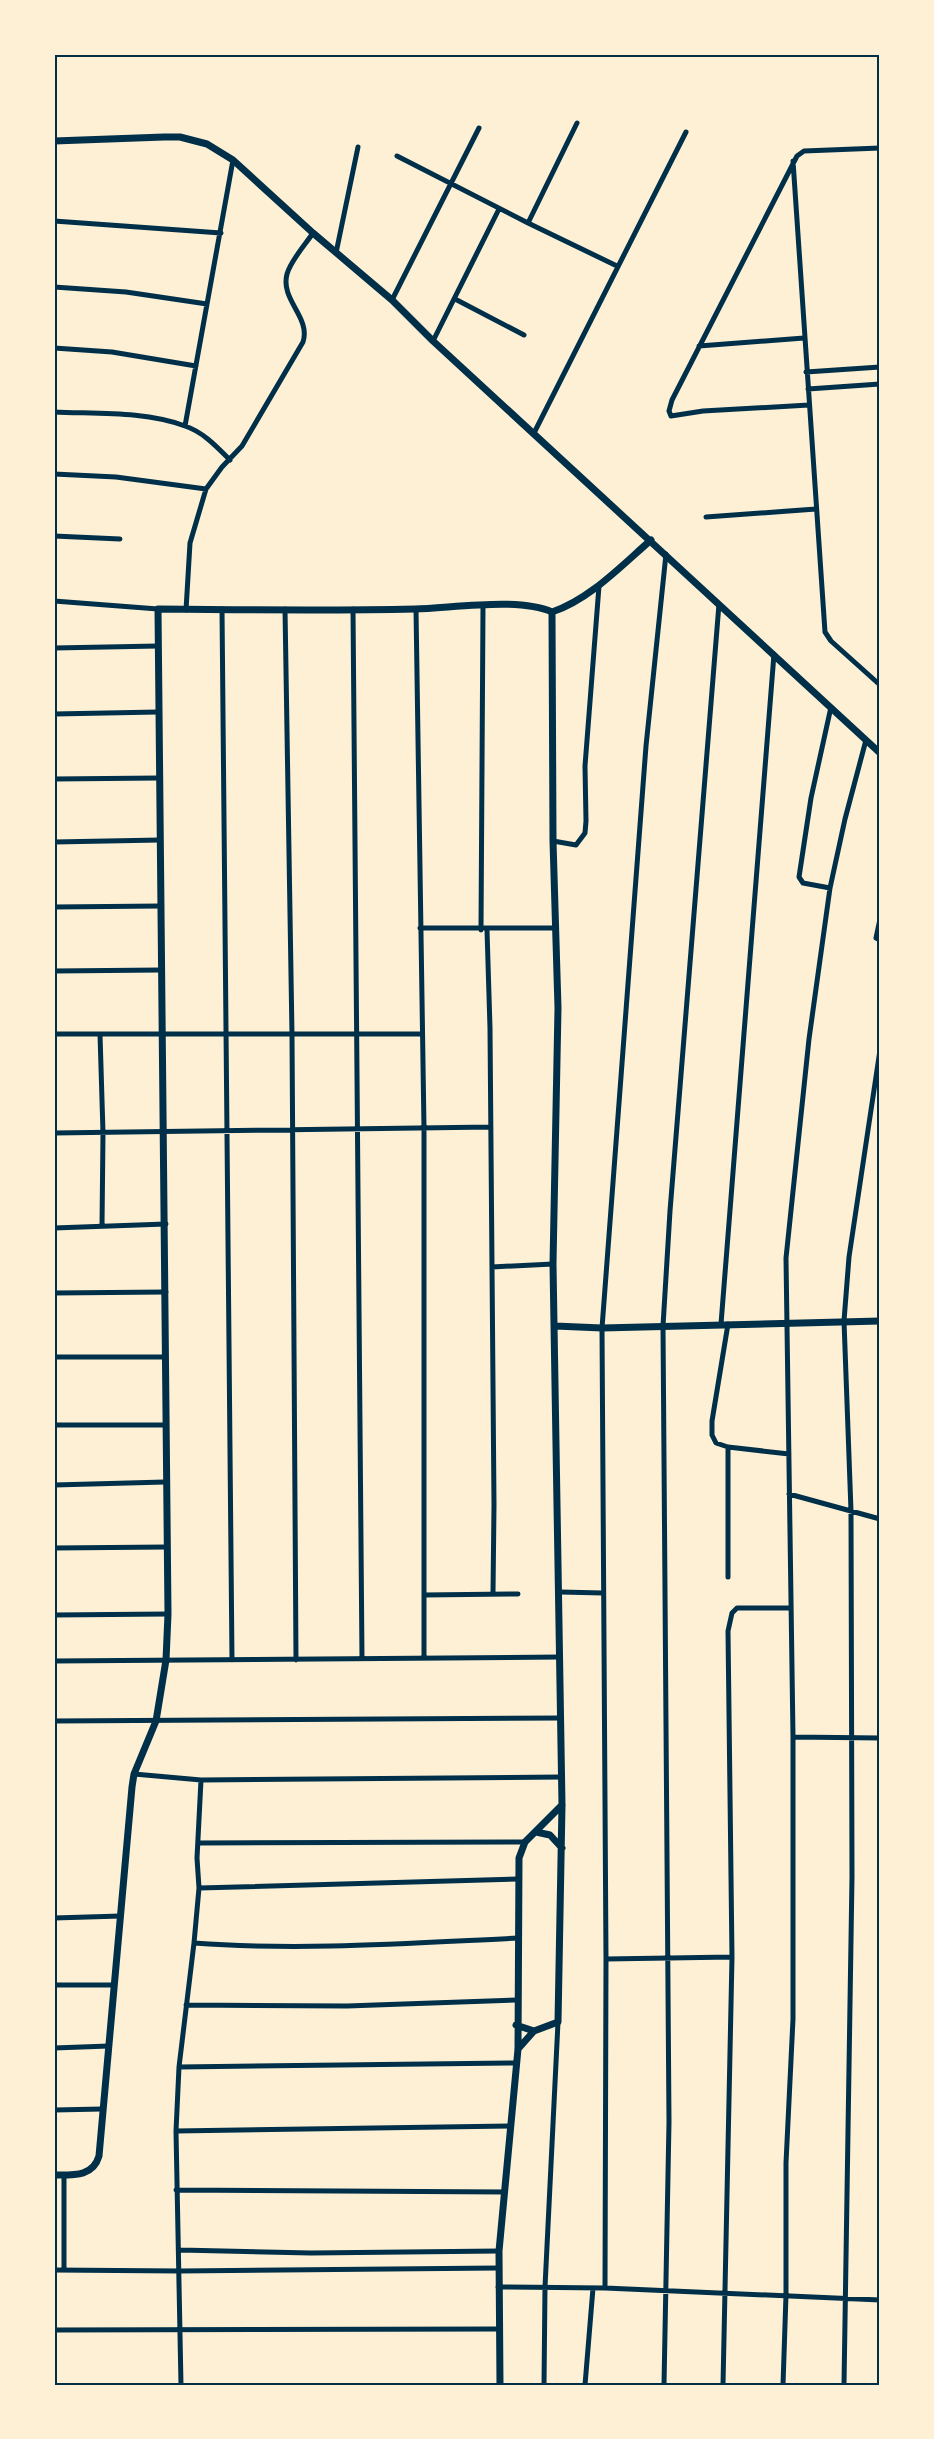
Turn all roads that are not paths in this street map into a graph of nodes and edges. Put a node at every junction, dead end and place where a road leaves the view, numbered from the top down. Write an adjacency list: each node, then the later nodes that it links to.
1 (577, 123): 13 (street)
2 (479, 128): 10 (street)
3 (686, 132): 17 (street)
4 (54, 141): 8 (street)
5 (358, 147): 16 (street)
6 (880, 148): 9 (street)
7 (397, 156): 10 (street)
8 (233, 160): 14 (street); 15 (street)
9 (793, 161): 23 (street); 25 (street)
10 (452, 185): 11 (street); 20 (street)
11 (499, 208): 13 (street); 19 (street)
12 (54, 221): 14 (street)
13 (528, 224): 17 (street)
14 (221, 233): 21 (street)
15 (313, 233): 16 (street); 36 (street)
16 (336, 253): 20 (street)
17 (617, 266): 35 (street)
18 (54, 287): 21 (street)
19 (455, 299): 22 (street); 24 (street)
20 (392, 300): 24 (street)
21 (207, 303): 27 (street)
22 (524, 335)
23 (804, 338): 25 (street); 29 (street)
24 (433, 340): 35 (street)
25 (699, 346): 32 (street)
26 (54, 348): 27 (street)
27 (196, 366): 34 (street)
28 (880, 367): 29 (street)
29 (806, 372): 31 (street)
30 (880, 384): 31 (street)
31 (808, 389): 32 (street)
32 (809, 405): 39 (street)
33 (54, 412): 34 (street)
34 (185, 426): 36 (street)
35 (534, 433): 43 (street)
36 (230, 460): 38 (street)
37 (54, 474): 38 (street)
38 (206, 489): 54 (street)
39 (816, 509): 40 (street); 59 (street)
40 (706, 517)
41 (54, 536): 42 (street)
42 (120, 539)
43 (651, 540): 44 (street); 45 (street)
44 (666, 554): 47 (street); 109 (street)
45 (599, 586): 55 (street); 68 (street)
46 (54, 601): 49 (street)
47 (719, 603): 58 (street); 108 (street)
48 (483, 606): 53 (street); 55 (street); 76 (street)
49 (158, 609): 54 (street); 56 (street)
50 (222, 609): 51 (street); 54 (street); 83 (street)
51 (285, 609): 52 (street); 86 (street)
52 (353, 609): 53 (street); 84 (street)
53 (416, 609): 74 (street)
54 (186, 610)
55 (552, 612): 68 (street)
56 (158, 646): 57 (street); 61 (street)
57 (54, 648)
58 (774, 654): 60 (street); 106 (street)
59 (880, 685)
60 (831, 707): 63 (street); 70 (street)
61 (158, 712): 62 (street); 65 (street)
62 (54, 714)
63 (866, 740): 64 (street); 70 (street)
64 (880, 753)
65 (159, 777): 66 (street); 67 (street)
66 (54, 779)
67 (160, 840): 69 (street); 71 (street)
68 (552, 841): 75 (street)
69 (54, 842)
70 (830, 888): 105 (street)
71 (160, 906): 72 (street); 78 (street)
72 (54, 907)
73 (880, 919): 77 (street)
74 (420, 928): 76 (street); 85 (street)
75 (556, 928): 76 (street); 99 (street)
76 (484, 930): 88 (street)
77 (880, 940)
78 (161, 970): 79 (street); 82 (street)
79 (54, 971)
80 (54, 1034): 81 (street)
81 (100, 1034): 82 (street); 95 (street)
82 (162, 1034): 83 (street); 91 (street)
83 (227, 1034): 86 (street); 93 (street)
84 (358, 1034): 85 (street); 86 (street); 90 (street)
85 (422, 1034): 89 (street)
86 (292, 1035): 92 (street)
87 (880, 1050): 103 (street)
88 (491, 1127): 89 (street); 100 (street)
89 (424, 1128): 90 (street); 128 (street)
90 (359, 1129): 92 (street); 134 (street)
91 (163, 1131): 93 (street); 95 (street); 96 (street)
92 (292, 1131): 93 (street); 137 (street)
93 (226, 1132): 136 (street)
94 (54, 1133): 95 (street)
95 (103, 1133): 97 (street)
96 (166, 1224): 97 (street); 101 (street)
97 (102, 1226): 98 (street)
98 (54, 1228)
99 (553, 1264): 100 (street); 107 (street)
100 (492, 1267): 126 (street)
101 (166, 1292): 102 (street); 110 (street)
102 (54, 1293)
103 (844, 1321): 104 (street); 105 (street); 119 (street)
104 (880, 1321)
105 (786, 1323): 106 (street); 115 (street)
106 (725, 1324): 108 (street); 114 (street)
107 (555, 1326): 109 (street); 124 (street)
108 (663, 1326): 109 (street); 160 (street)
109 (602, 1328): 125 (street)
110 (165, 1357): 111 (street); 113 (street)
111 (54, 1358)
112 (54, 1425): 113 (street)
113 (166, 1425): 116 (street)
114 (728, 1447): 115 (street); 123 (street)
115 (789, 1454): 118 (street)
116 (165, 1482): 117 (street); 121 (street)
117 (54, 1485)
118 (789, 1494): 119 (street); 129 (street)
119 (851, 1511): 120 (street); 143 (street)
120 (880, 1519)
121 (167, 1547): 122 (street); 130 (street)
122 (54, 1548)
123 (728, 1577)
124 (560, 1592): 125 (street); 132 (street)
125 (603, 1593): 161 (street)
126 (493, 1594): 127 (street); 128 (street)
127 (518, 1594)
128 (424, 1595): 133 (street)
129 (791, 1608): 142 (street); 159 (street)
130 (168, 1614): 131 (street); 135 (street)
131 (54, 1615)
132 (560, 1657): 133 (street); 139 (street)
133 (424, 1658): 134 (street)
134 (362, 1659): 137 (street)
135 (166, 1660): 136 (street); 138 (street); 141 (street)
136 (232, 1660): 137 (street)
137 (296, 1660)
138 (54, 1661)
139 (561, 1718): 141 (street); 146 (street)
140 (54, 1721): 141 (street)
141 (156, 1721): 145 (street)
142 (793, 1737): 143 (street); 194 (street)
143 (852, 1738): 144 (street); 195 (street)
144 (880, 1738)
145 (134, 1774): 147 (street); 155 (street)
146 (562, 1778): 147 (street); 148 (street)
147 (201, 1780): 151 (street)
148 (562, 1805): 149 (street); 152 (street)
149 (536, 1832): 150 (street); 152 (street)
150 (525, 1842): 151 (street); 153 (street)
151 (198, 1843): 154 (street)
152 (562, 1848): 166 (street)
153 (518, 1879): 154 (street); 157 (street)
154 (199, 1888): 158 (street)
155 (121, 1916): 156 (street); 162 (street)
156 (54, 1918)
157 (518, 1938): 158 (street); 164 (street)
158 (194, 1943): 165 (street)
159 (732, 1957): 160 (street); 193 (street)
160 (668, 1958): 161 (street); 192 (street)
161 (606, 1959): 191 (street)
162 (114, 1984): 163 (street); 169 (street)
163 (54, 1985)
164 (517, 2000): 165 (street); 167 (street)
165 (186, 2006): 173 (street)
166 (558, 2022): 168 (street); 189 (street)
167 (516, 2025): 168 (street); 171 (street)
168 (534, 2031): 171 (street)
169 (109, 2046): 170 (street); 174 (street)
170 (54, 2048)
171 (518, 2049): 172 (street)
172 (515, 2063): 173 (street); 176 (street)
173 (179, 2067): 177 (street)
174 (102, 2109): 175 (street); 179 (street)
175 (54, 2110)
176 (511, 2126): 177 (street); 181 (street)
177 (176, 2131): 180 (street)
178 (54, 2175): 179 (street)
179 (64, 2175): 186 (street)
180 (176, 2190): 181 (street); 182 (street)
181 (505, 2192): 183 (street)
182 (180, 2250): 183 (street); 187 (street)
183 (499, 2250): 184 (street)
184 (498, 2268): 187 (street); 188 (street)
185 (54, 2270): 186 (street)
186 (64, 2270): 187 (street)
187 (180, 2271): 199 (street)
188 (498, 2287): 189 (street); 197 (street)
189 (545, 2287): 190 (street); 202 (street)
190 (593, 2288): 191 (street); 203 (street)
191 (605, 2288): 192 (street)
192 (668, 2292): 193 (street); 204 (street)
193 (724, 2294): 194 (street); 205 (street)
194 (786, 2295): 195 (street); 206 (street)
195 (844, 2300): 196 (street); 207 (street)
196 (880, 2300)
197 (498, 2329): 199 (street); 201 (street)
198 (54, 2330): 199 (street)
199 (181, 2331): 200 (street)
200 (181, 2385)
201 (500, 2385)
202 (544, 2385)
203 (585, 2385)
204 (664, 2385)
205 (723, 2385)
206 (783, 2385)
207 (844, 2385)

